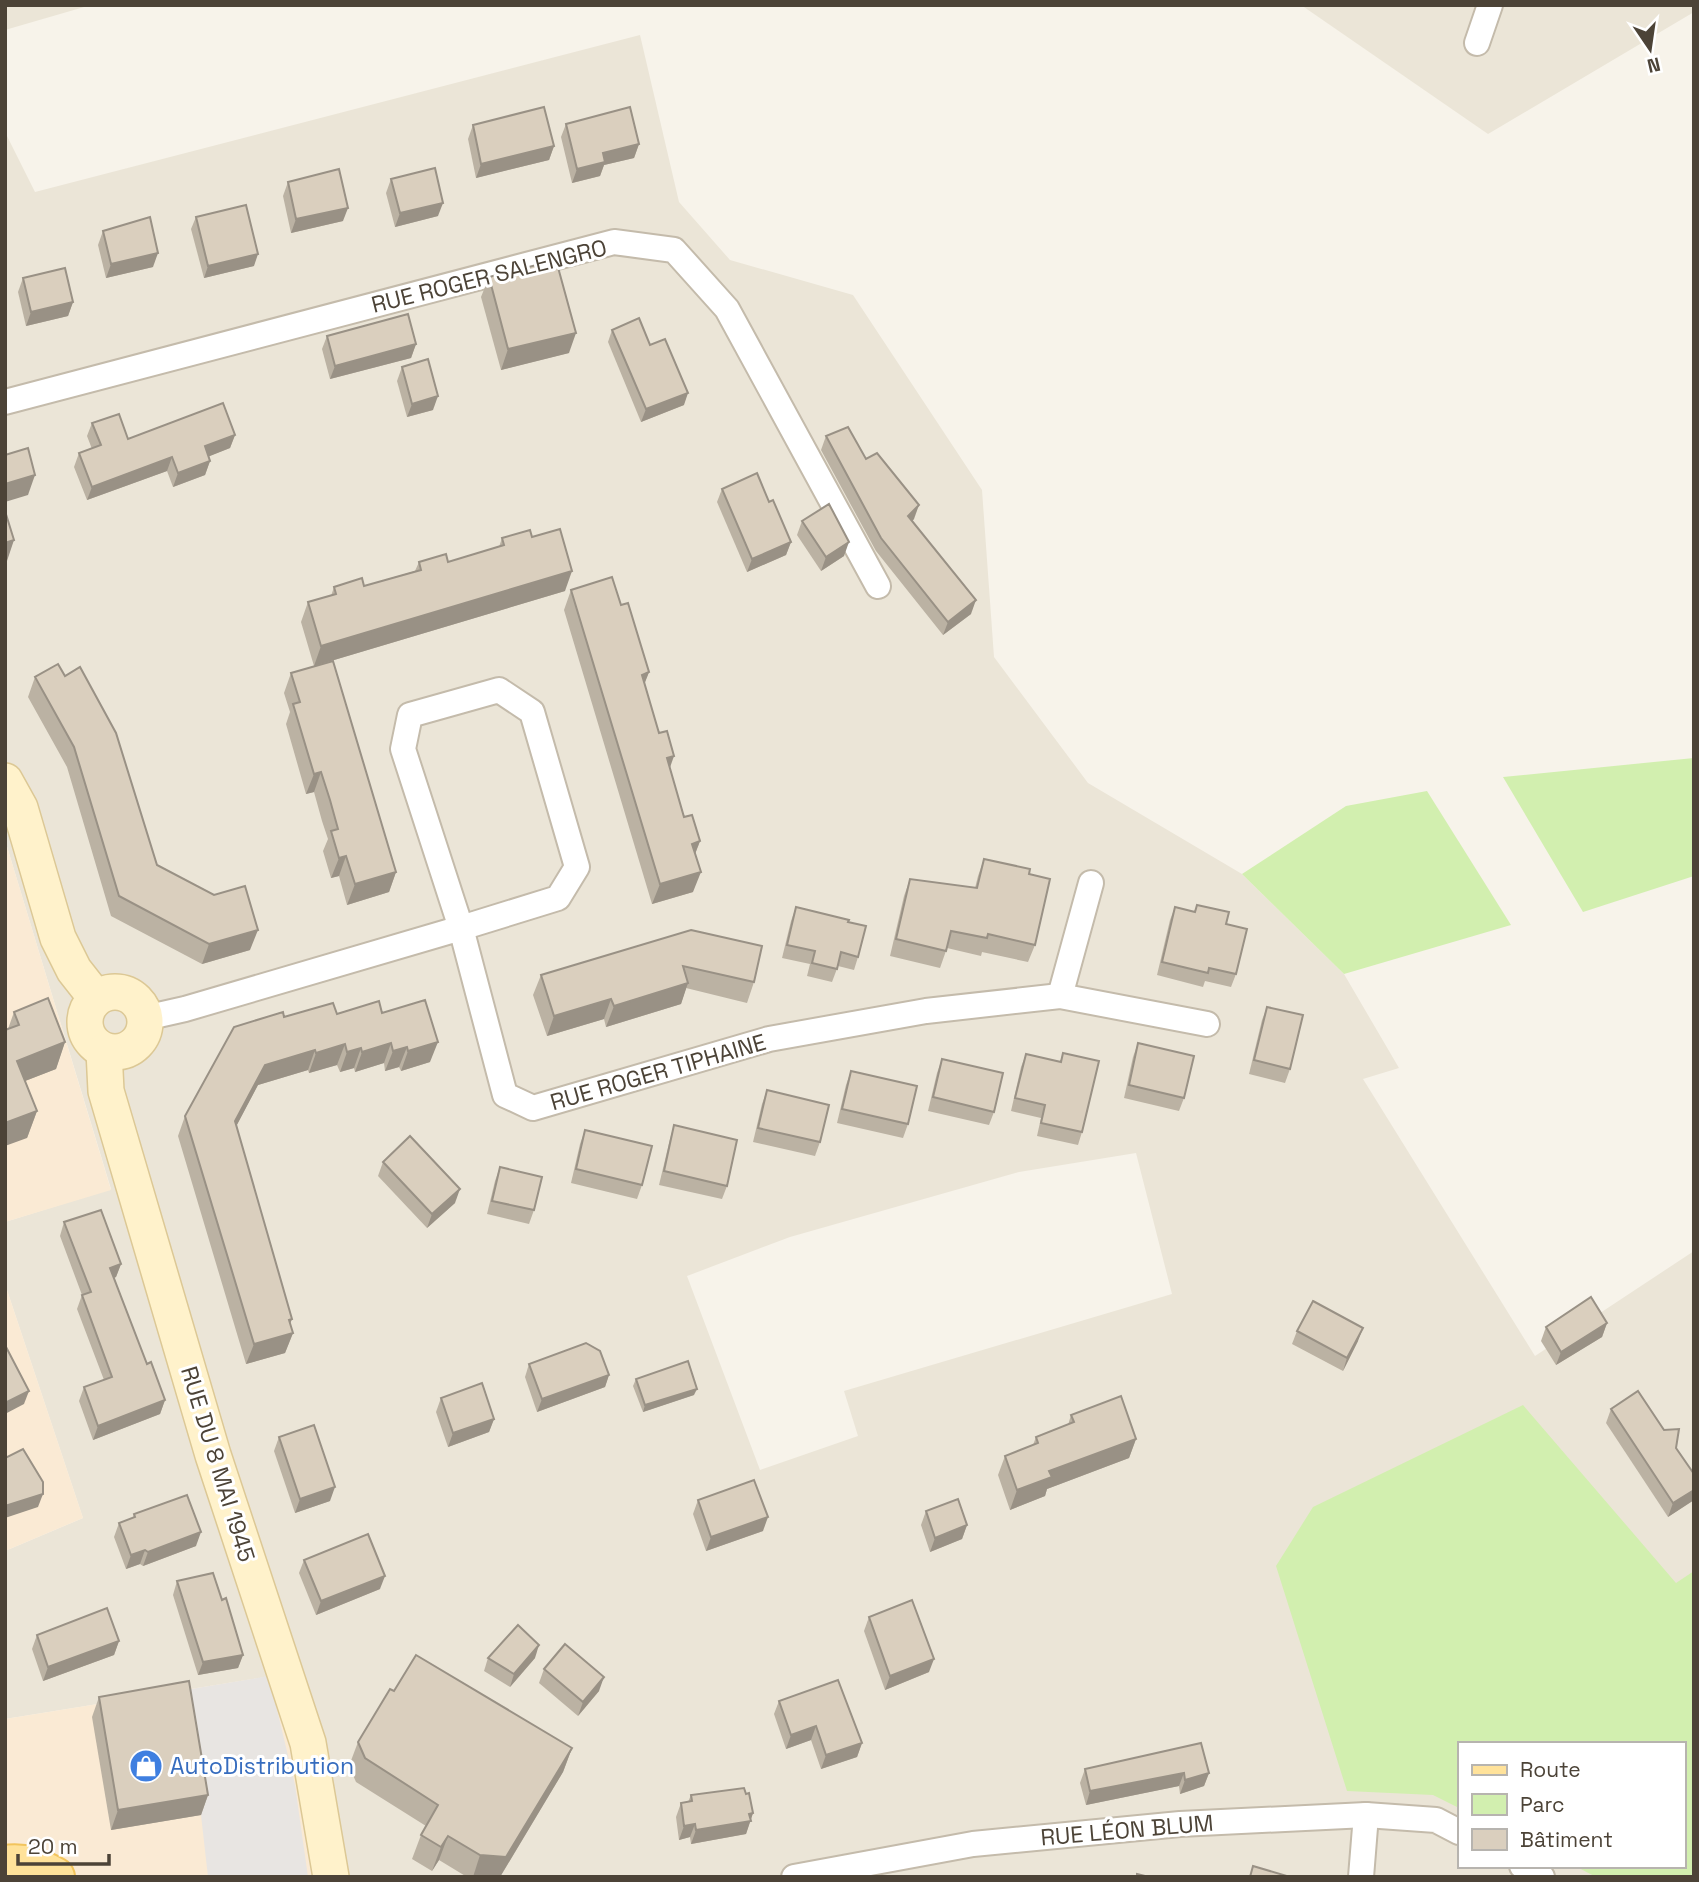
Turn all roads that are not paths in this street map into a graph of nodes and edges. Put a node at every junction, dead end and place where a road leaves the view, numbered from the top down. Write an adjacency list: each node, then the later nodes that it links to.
1 (1490, 5): 2 (street)
2 (1477, 43)
3 (5, 402): 4 (street, RUE ROGER SALENGRO)
4 (878, 586)
5 (5, 781): 9 (street)
6 (1091, 883): 8 (street)
7 (461, 928): 7 (street, RUE ROGER TIPHAINE); 8 (street, RUE ROGER TIPHAINE); 10 (street)
8 (1060, 996): 11 (street, RUE ROGER TIPHAINE)
9 (96, 998): 10 (street); 12 (street)
10 (145, 1017): 12 (street)
11 (1207, 1024)
12 (104, 1051): 18 (street, RUE DU 8 MAI 1945)
13 (1366, 1815): 14 (street, RUE LÉON BLUM); 19 (street, RUE LÉON BLUM); 20 (street)
14 (1458, 1831)
15 (9, 1861): 17 (main road)
16 (1526, 1868): 21 (street)
17 (55, 1877)
18 (331, 1877)
19 (794, 1877)
20 (1361, 1877)
21 (1542, 1877)

